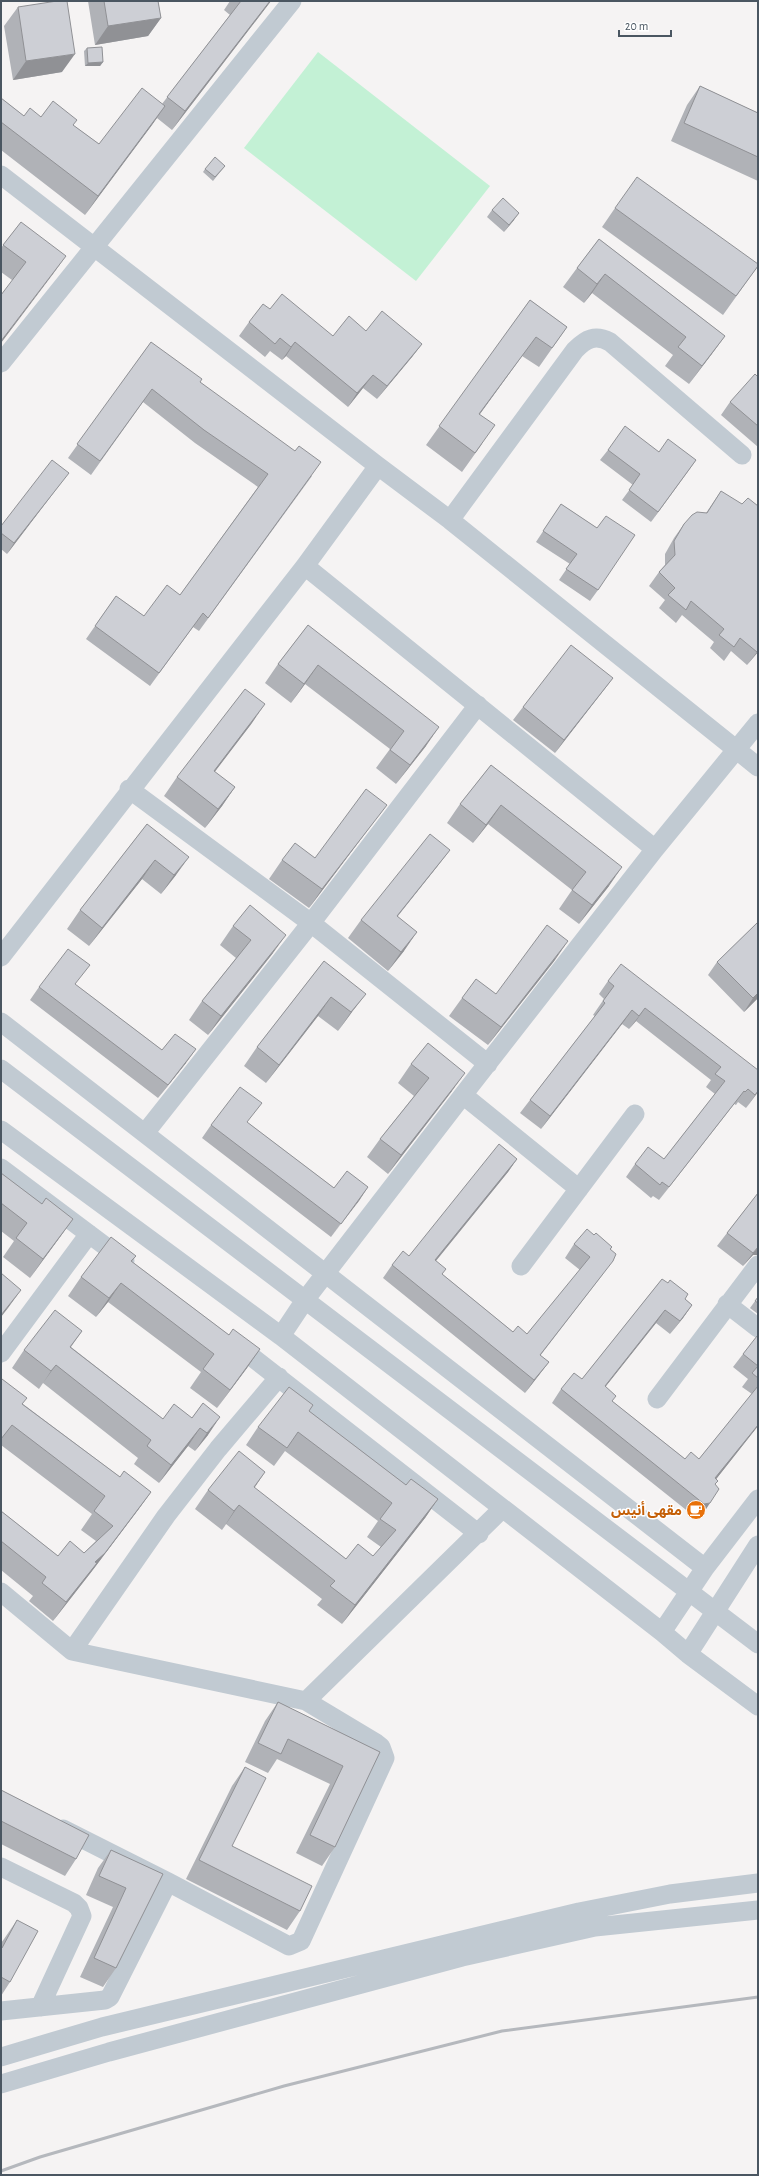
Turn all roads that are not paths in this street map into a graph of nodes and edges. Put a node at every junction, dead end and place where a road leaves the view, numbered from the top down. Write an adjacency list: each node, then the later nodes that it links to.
1 (292, 1): 3 (street)
2 (1, 175): 3 (street)
3 (94, 248): 4 (street); 6 (street)
4 (1, 363)
5 (742, 455): 7 (street)
6 (378, 466): 7 (street); 8 (street)
7 (450, 520): 11 (street)
8 (305, 566): 9 (street); 13 (street)
9 (478, 705): 14 (street); 15 (street)
10 (758, 723): 11 (street)
11 (736, 750): 12 (street); 14 (street)
12 (758, 767)
13 (130, 789): 15 (street); 16 (street)
14 (655, 849): 18 (street)
15 (311, 924): 18 (street); 23 (street)
16 (1, 957)
17 (1, 1022): 23 (street)
18 (488, 1064): 20 (street)
19 (1, 1069): 31 (street)
20 (463, 1094): 25 (street); 30 (street)
21 (635, 1114): 25 (street)
22 (1, 1130): 35 (street)
23 (145, 1132): 30 (street)
24 (1, 1168): 26 (street)
25 (579, 1189): 28 (street)
26 (89, 1234): 29 (street); 36 (street)
27 (758, 1265): 32 (street)
28 (521, 1266)
29 (140, 1272)
30 (326, 1274): 31 (street); 43 (street)
31 (305, 1300): 35 (street); 44 (street)
32 (727, 1304): 33 (street); 38 (street)
33 (758, 1328)
34 (222, 1334): 37 (street)
35 (281, 1336): 40 (street)
36 (1, 1353)
37 (279, 1377): 41 (street); 49 (street)
38 (657, 1399)
39 (758, 1499): 43 (street)
40 (502, 1509): 41 (street); 47 (street)
41 (479, 1534): 51 (street)
42 (758, 1545): 46 (street)
43 (705, 1568): 44 (street)
44 (688, 1591): 46 (street); 47 (street)
45 (1, 1592): 49 (street)
46 (714, 1611): 48 (street); 50 (street)
47 (662, 1632): 50 (street)
48 (758, 1644)
49 (72, 1651): 51 (street)
50 (688, 1654): 52 (street)
51 (306, 1701): 55 (street)
52 (758, 1706)
53 (50, 1822): 55 (street)
54 (1, 1866): 58 (street)
55 (168, 1882): 58 (street)
56 (758, 1883): 60 (street)
57 (758, 1910): 61 (street)
58 (40, 2007): 59 (street)
59 (1, 2011)
60 (1, 2057)
61 (1, 2084)

